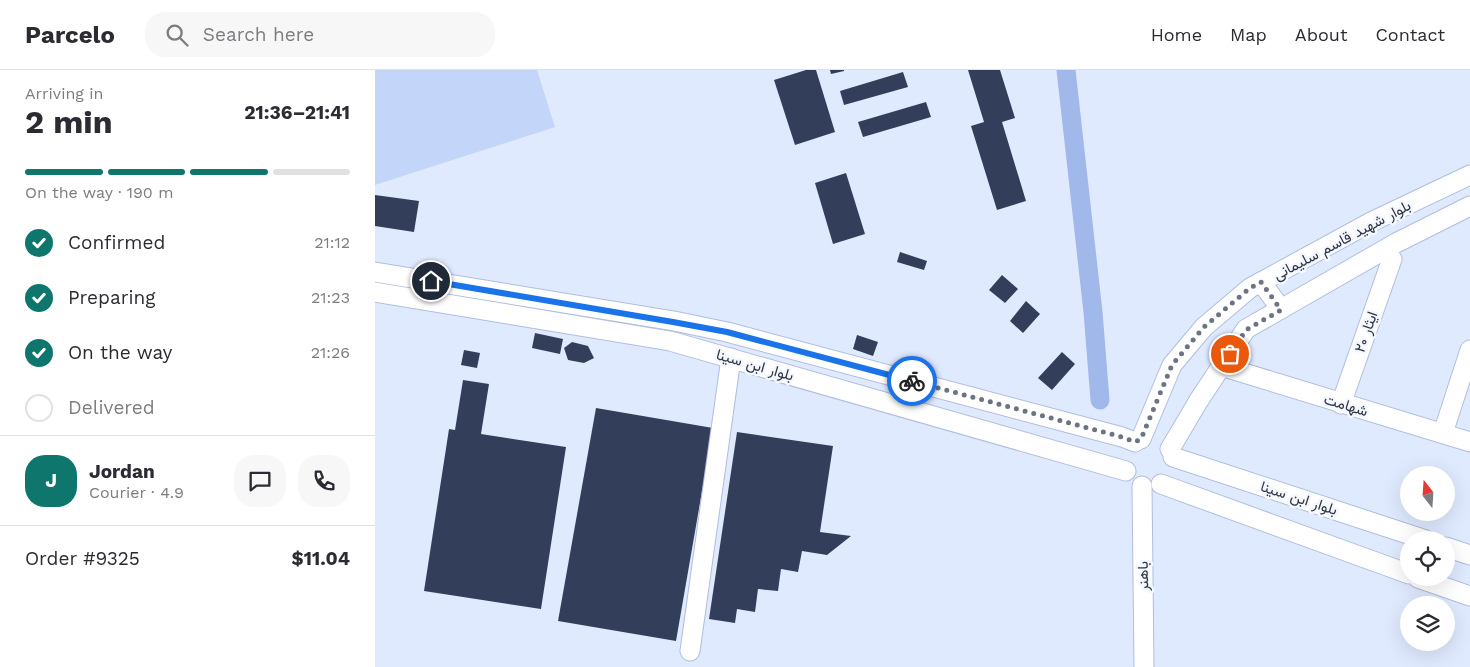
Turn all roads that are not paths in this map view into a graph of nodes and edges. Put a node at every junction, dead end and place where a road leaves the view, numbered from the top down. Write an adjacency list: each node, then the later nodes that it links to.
1 (1470, 175): 5 (street, بلوار شهید قاسم سلیمانی)
2 (1470, 206): 7 (street, بلوار شهید قاسم سلیمانی)
3 (1392, 259): 11 (street, ایثار ۲۰)
4 (375, 272): 13 (street, بلوار ابن سینا)
5 (1261, 282): 7 (street); 13 (street, بلوار شهید قاسم سلیمانی)
6 (375, 292): 9 (street, بلوار ابن سینا)
7 (1281, 310): 10 (street, بلوار شهید قاسم سلیمانی)
8 (1470, 350): 12 (street)
9 (731, 358): 16 (street, بلوار ابن سینا); 24 (street)
10 (1221, 366): 11 (street, شهامت); 15 (street, بلوار شهید قاسم سلیمانی)
11 (1341, 404): 12 (street, شهامت)
12 (1443, 433): 14 (street, شهامت)
13 (1138, 441): 15 (street); 16 (street)
14 (1470, 442)
15 (1172, 453): 17 (street); 18 (street, بلوار ابن سینا)
16 (1126, 471): 17 (street)
17 (1152, 485): 21 (street); 25 (street, باهنر)
18 (1400, 531)
19 (1455, 550): 20 (street)
20 (1470, 555)
21 (1400, 571)
22 (1441, 586): 23 (street)
23 (1470, 596)
24 (689, 651)
25 (1144, 667)

